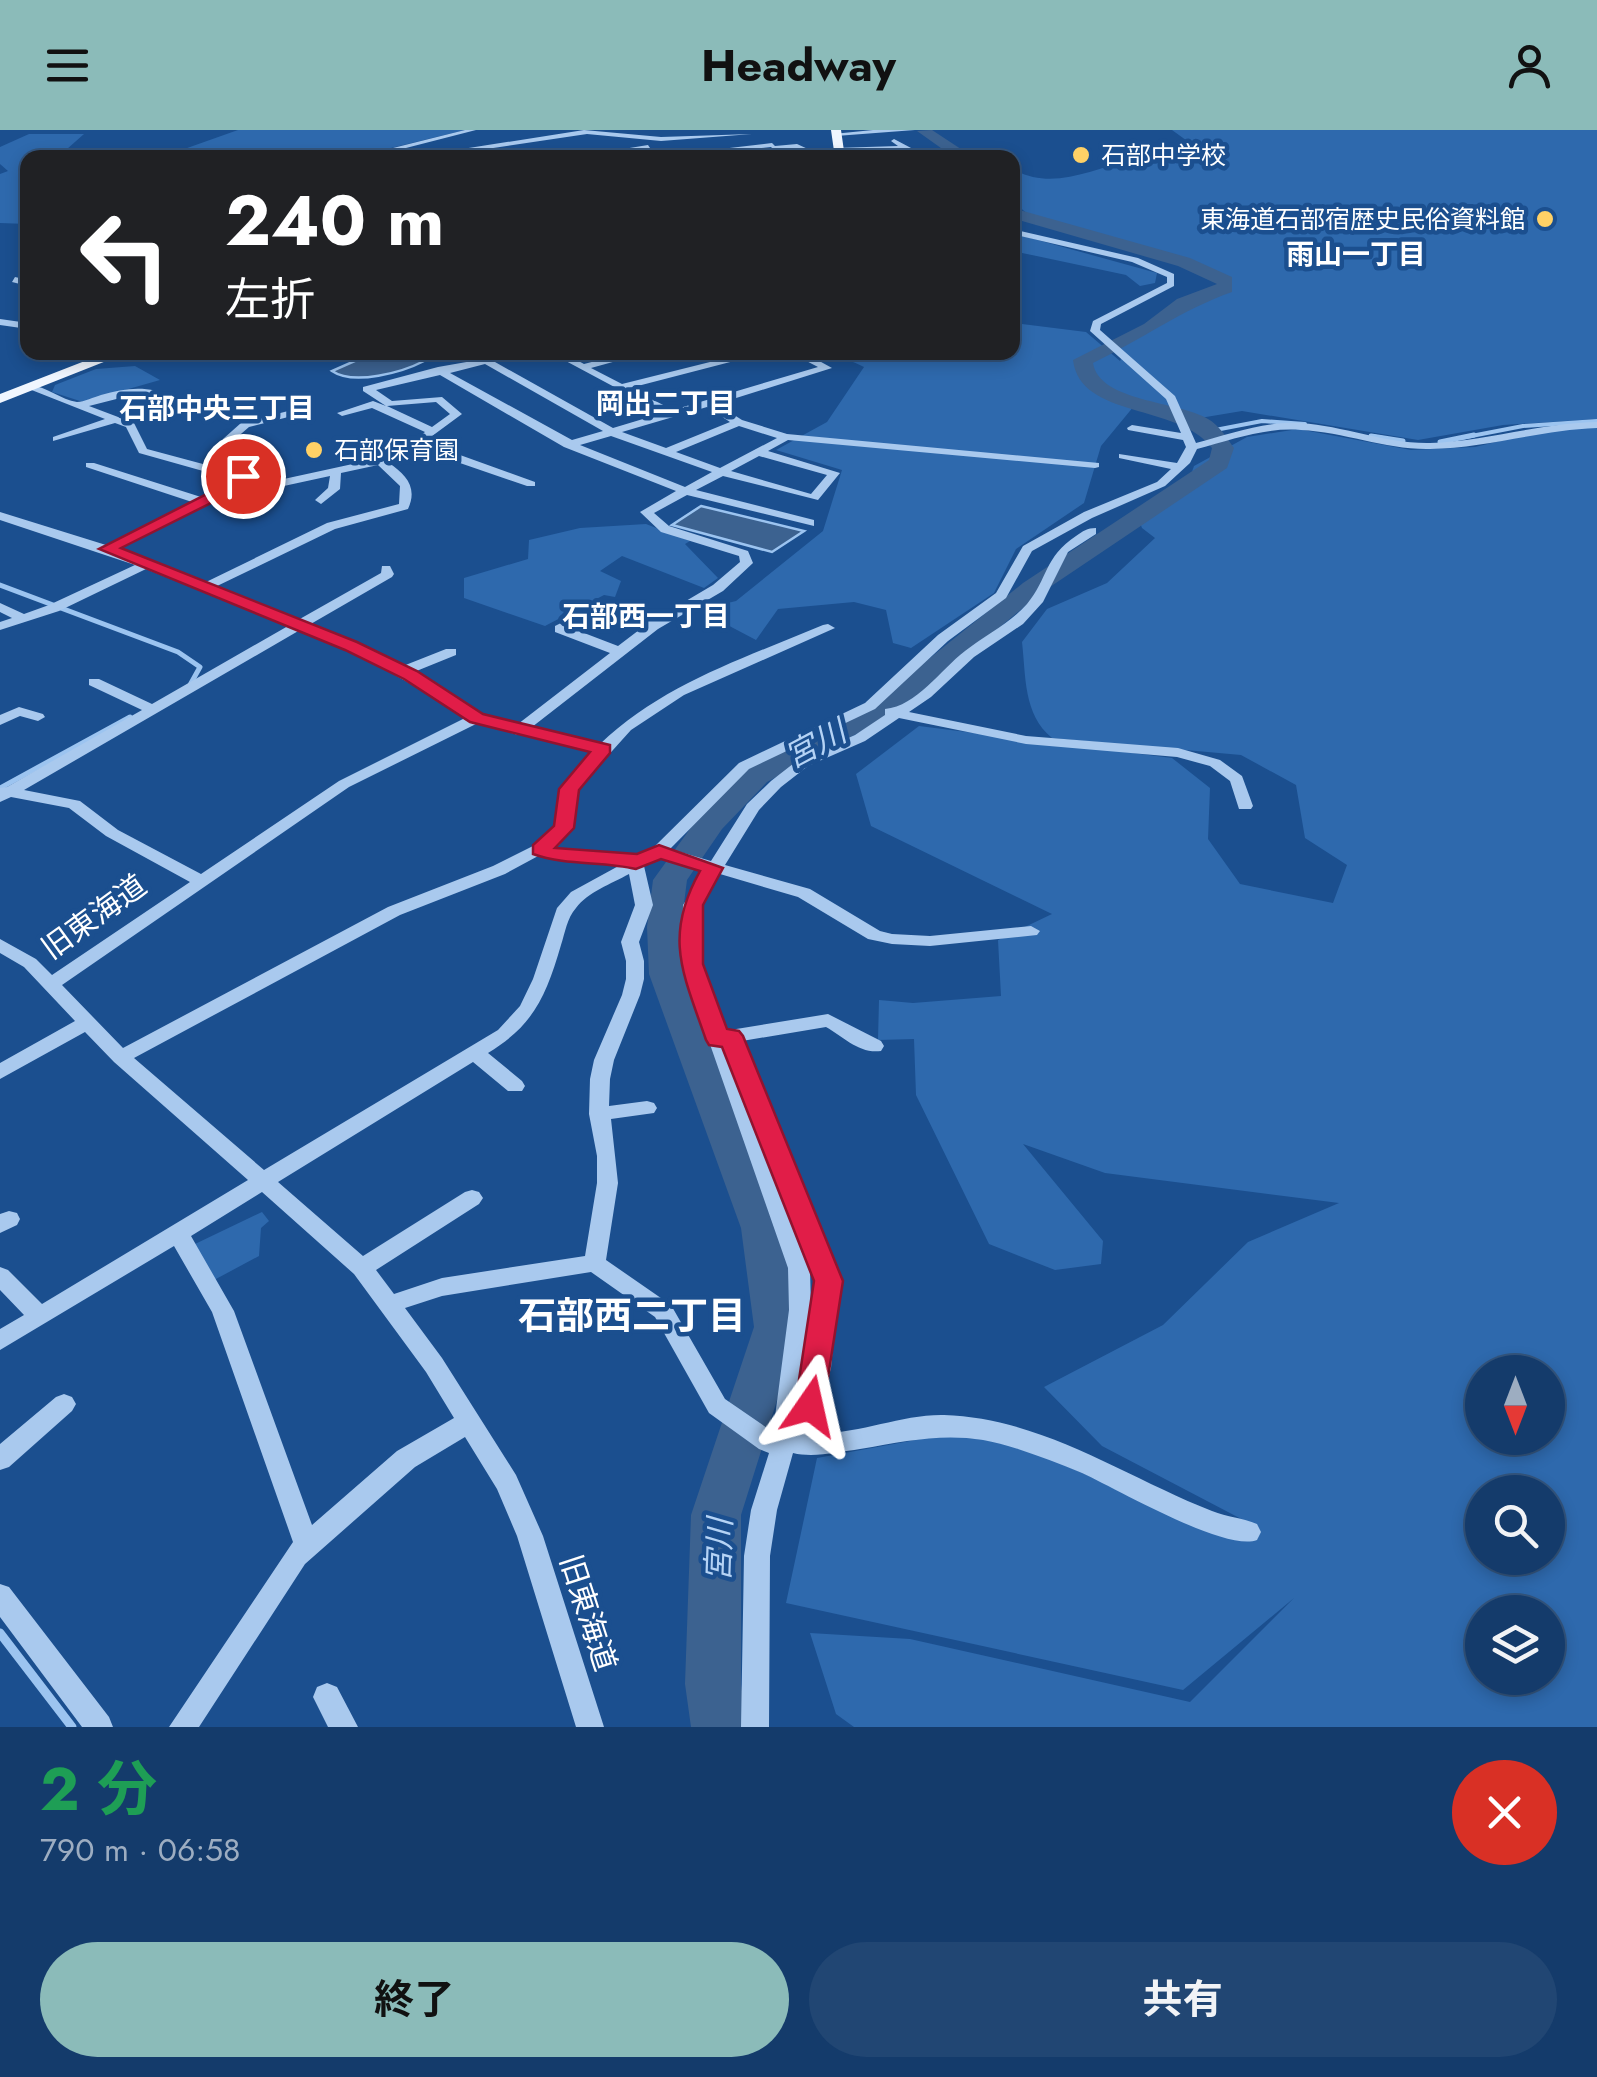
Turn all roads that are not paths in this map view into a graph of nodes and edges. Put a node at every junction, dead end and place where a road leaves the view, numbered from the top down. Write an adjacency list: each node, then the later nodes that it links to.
1 (473, 130): 13 (street)
2 (530, 130): 13 (street)
3 (568, 130): 9 (street)
4 (598, 130): 9 (street)
5 (670, 130): 12 (street)
6 (735, 130): 11 (street)
7 (912, 130): 8 (street)
8 (890, 131): 10 (street); 16 (street)
9 (587, 132): 12 (street); 20 (street)
10 (836, 132)
11 (749, 134): 12 (street); 15 (street)
12 (630, 136): 14 (street)
13 (433, 142): 18 (street); 19 (street)
14 (594, 142)
15 (773, 146): 17 (street); 24 (street); 25 (street)
16 (902, 148): 26 (street); 27 (street)
17 (716, 149): 23 (street)
18 (394, 150)
19 (444, 150)
20 (486, 150)
21 (616, 150): 22 (street)
22 (657, 150)
23 (705, 150)
24 (777, 150)
25 (806, 150)
26 (891, 150)
27 (907, 150)
28 (1020, 233): 57 (street)
29 (14, 280): 30 (street)
30 (20, 281)
31 (101, 360): 40 (main road)
32 (490, 360): 37 (street)
33 (569, 360): 38 (street)
34 (611, 360): 38 (street)
35 (731, 360): 41 (street)
36 (810, 360): 44 (street)
37 (486, 361): 39 (street); 54 (street)
38 (582, 367): 41 (street)
39 (437, 369): 53 (street); 59 (street)
40 (29, 387): 42 (main road); 45 (street)
41 (620, 387): 48 (street)
42 (0, 399)
43 (170, 399): 45 (street)
44 (706, 402): 48 (street); 50 (street)
45 (76, 406): 49 (street)
46 (296, 412): 66 (street)
47 (342, 413): 53 (street)
48 (670, 413): 54 (street)
49 (118, 418): 56 (street); 71 (street)
50 (738, 422): 55 (street); 61 (street)
51 (1597, 425): 57 (street)
52 (1132, 428): 57 (street)
53 (430, 430): 60 (street)
54 (612, 432): 59 (street); 61 (street)
55 (786, 437): 62 (street); 67 (street)
56 (57, 439)
57 (1189, 442): 68 (street)
58 (221, 443): 66 (street)
59 (568, 445): 73 (street)
60 (427, 448): 64 (street); 72 (street)
61 (664, 452): 70 (street)
62 (758, 452): 70 (street); 70 (street)
63 (1123, 456): 68 (street)
64 (381, 462): 69 (street); 82 (street)
65 (90, 465): 74 (street)
66 (224, 465): 71 (street)
67 (1095, 465)
68 (1179, 468): 78 (street)
69 (336, 471): 71 (street); 75 (street)
70 (721, 472): 73 (street)
71 (244, 480): 74 (street)
72 (531, 484)
73 (686, 491): 77 (street); 87 (street)
74 (201, 500): 79 (street)
75 (322, 500)
76 (0, 516): 79 (street)
77 (810, 523)
78 (1080, 526): 93 (street); 95 (street)
79 (108, 549): 80 (street)
80 (142, 566): 82 (street); 84 (street)
81 (386, 569): 86 (street)
82 (202, 589): 86 (street)
83 (0, 608): 84 (street)
84 (23, 618): 85 (street)
85 (0, 626)
86 (303, 626): 91 (street); 94 (street)
87 (653, 626): 90 (street); 90 (street)
88 (828, 628): 100 (street)
89 (451, 652): 91 (street)
90 (621, 652): 99 (street)
91 (403, 672): 97 (street)
92 (94, 682): 94 (street)
93 (870, 706): 95 (street); 104 (street)
94 (152, 709): 101 (street)
95 (896, 714): 102 (street); 106 (street)
96 (38, 717): 98 (street)
97 (476, 718): 99 (street); 107 (street, 旧東海道)
98 (0, 721)
99 (518, 731): 100 (street)
100 (603, 749): 103 (street)
101 (2, 793): 107 (street)
102 (1245, 806)
103 (540, 850): 105 (street); 115 (street)
104 (666, 854): 105 (street); 106 (street)
105 (636, 863): 114 (street); 119 (street)
106 (709, 867): 108 (street); 112 (street)
107 (200, 882): 110 (street, 旧東海道)
108 (1031, 931)
109 (0, 944): 110 (street)
110 (52, 984): 111 (street, 旧東海道)
111 (86, 1023): 115 (street, 旧東海道); 116 (street)
112 (724, 1038): 113 (street); 131 (street)
113 (874, 1046)
114 (476, 1054): 117 (street); 120 (street)
115 (121, 1056): 120 (street, 旧東海道)
116 (0, 1072)
117 (515, 1086)
118 (647, 1108): 119 (street)
119 (600, 1114): 123 (street)
120 (262, 1185): 122 (street); 124 (street, 旧東海道)
121 (472, 1198): 124 (street)
122 (177, 1232): 127 (street); 134 (street)
123 (594, 1264): 126 (street); 131 (street)
124 (362, 1268): 126 (street, 旧東海道)
125 (0, 1276): 127 (street)
126 (387, 1305): 130 (street, 旧東海道)
127 (39, 1316): 128 (street)
128 (0, 1342)
129 (64, 1404): 132 (street)
130 (469, 1422): 134 (street); 140 (street, 旧東海道)
131 (783, 1444): 133 (street); 141 (street)
132 (0, 1459)
133 (1248, 1532)
134 (306, 1546): 138 (street)
135 (0, 1596): 137 (street)
136 (326, 1697): 139 (street)
137 (99, 1727)
138 (183, 1727)
139 (344, 1727)
140 (590, 1727)
141 (755, 1727)

